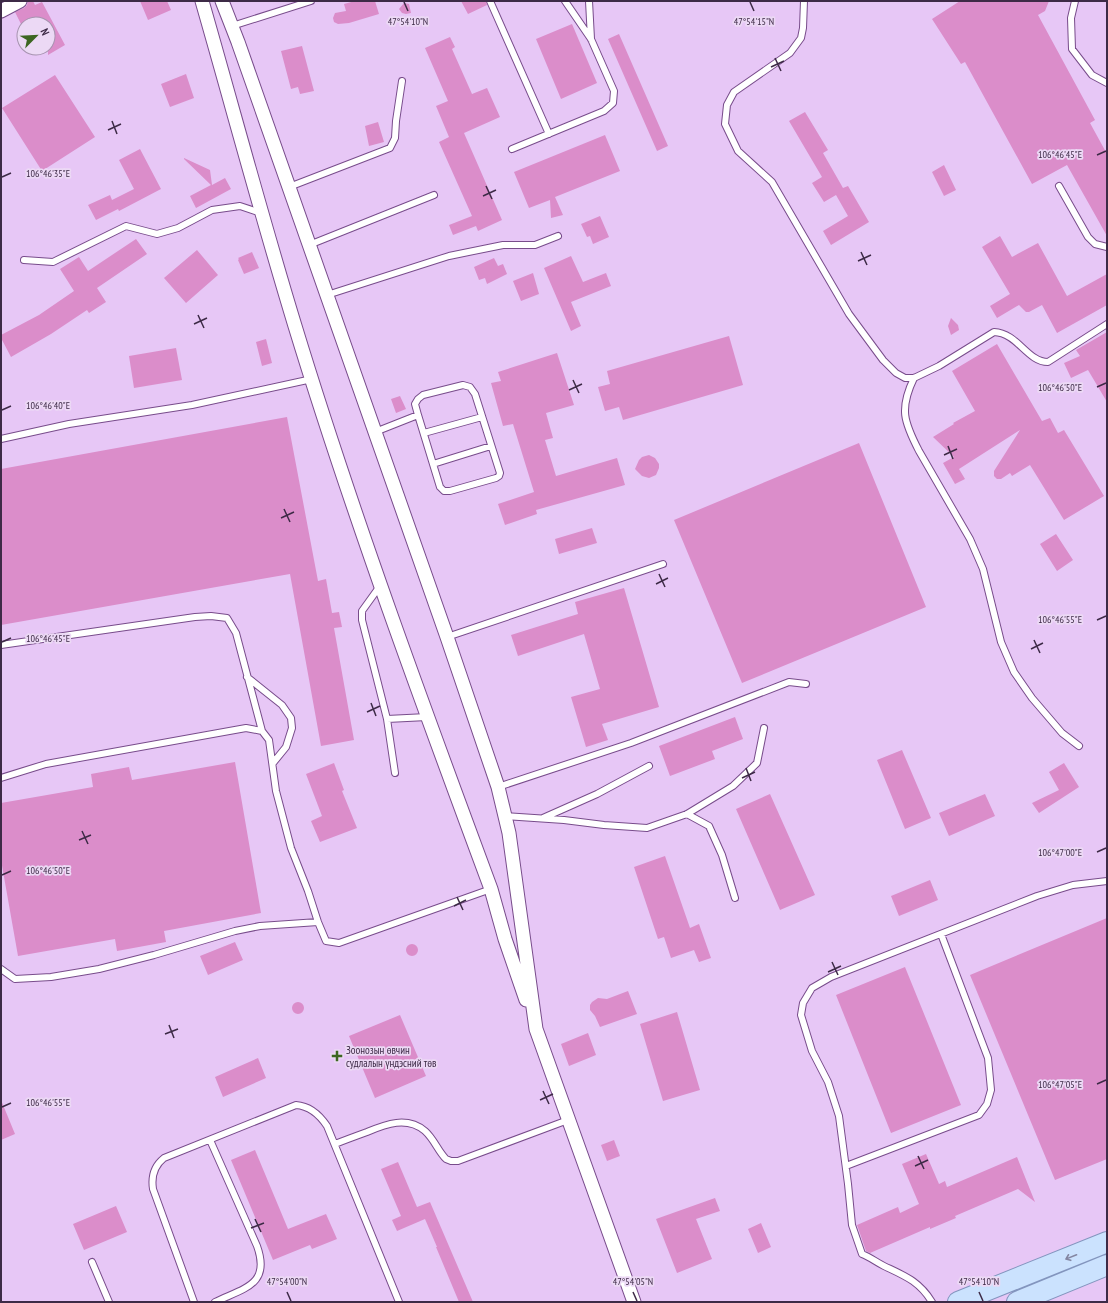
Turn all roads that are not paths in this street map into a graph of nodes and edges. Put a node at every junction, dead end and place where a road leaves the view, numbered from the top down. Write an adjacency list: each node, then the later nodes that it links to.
1 (20, 1): 10 (street)
2 (202, 1): 20 (street)
3 (222, 1): 11 (street)
4 (312, 1): 11 (lane)
5 (490, 1): 15 (lane)
6 (565, 1): 12 (lane)
7 (589, 1): 12 (lane)
8 (804, 1): 27 (lane)
9 (1075, 1): 14 (lane)
10 (1, 11)
11 (232, 26): 18 (street)
12 (591, 39): 15 (lane)
13 (402, 81): 18 (lane)
14 (1107, 83)
15 (549, 134): 16 (lane)
16 (512, 149)
17 (1059, 186): 23 (lane)
18 (289, 187): 22 (street)
19 (434, 195): 22 (lane)
20 (263, 213): 24 (lane); 28 (street)
21 (558, 236): 25 (lane)
22 (309, 245): 25 (street)
23 (1107, 247)
24 (24, 260)
25 (327, 295): 31 (street)
26 (1107, 324): 27 (lane)
27 (914, 378): 46 (lane)
28 (312, 379): 33 (lane); 37 (street)
29 (418, 415): 30 (lane); 31 (lane); 32 (lane)
30 (482, 417): 32 (lane); 34 (lane)
31 (375, 432): 38 (street)
32 (424, 433): 35 (lane)
33 (1, 439)
34 (491, 446): 35 (lane); 35 (lane)
35 (433, 464)
36 (663, 564): 38 (lane)
37 (380, 586): 42 (street); 43 (lane)
38 (447, 637): 51 (street)
39 (1, 645): 40 (lane)
40 (247, 677): 45 (lane); 47 (lane)
41 (806, 684): 51 (lane)
42 (427, 716): 43 (lane); 56 (street)
43 (387, 719): 49 (lane)
44 (764, 728): 52 (lane)
45 (262, 731): 47 (lane); 50 (lane)
46 (1079, 746)
47 (273, 763): 58 (lane)
48 (649, 766): 54 (lane)
49 (395, 773)
50 (1, 778)
51 (498, 787): 53 (street)
52 (687, 814): 54 (lane); 57 (lane)
53 (505, 816): 54 (lane); 61 (street)
54 (542, 819)
55 (1107, 881): 59 (lane)
56 (491, 889): 58 (lane); 61 (street)
57 (735, 898)
58 (318, 922): 60 (lane)
59 (941, 934): 65 (lane); 65 (lane)
60 (1, 969)
61 (536, 1029): 62 (street)
62 (568, 1120): 64 (lane); 73 (street)
63 (210, 1140): 64 (lane); 70 (lane); 71 (lane)
64 (335, 1144): 72 (lane)
65 (846, 1166): 74 (lane)
66 (1107, 1242): 75 (main road, one-way to 75)
67 (92, 1262): 69 (lane)
68 (1107, 1265): 76 (main road)
69 (109, 1302)
70 (194, 1302)
71 (215, 1302)
72 (399, 1302)
73 (634, 1302)
74 (932, 1302)
75 (958, 1302)
76 (1018, 1302)

